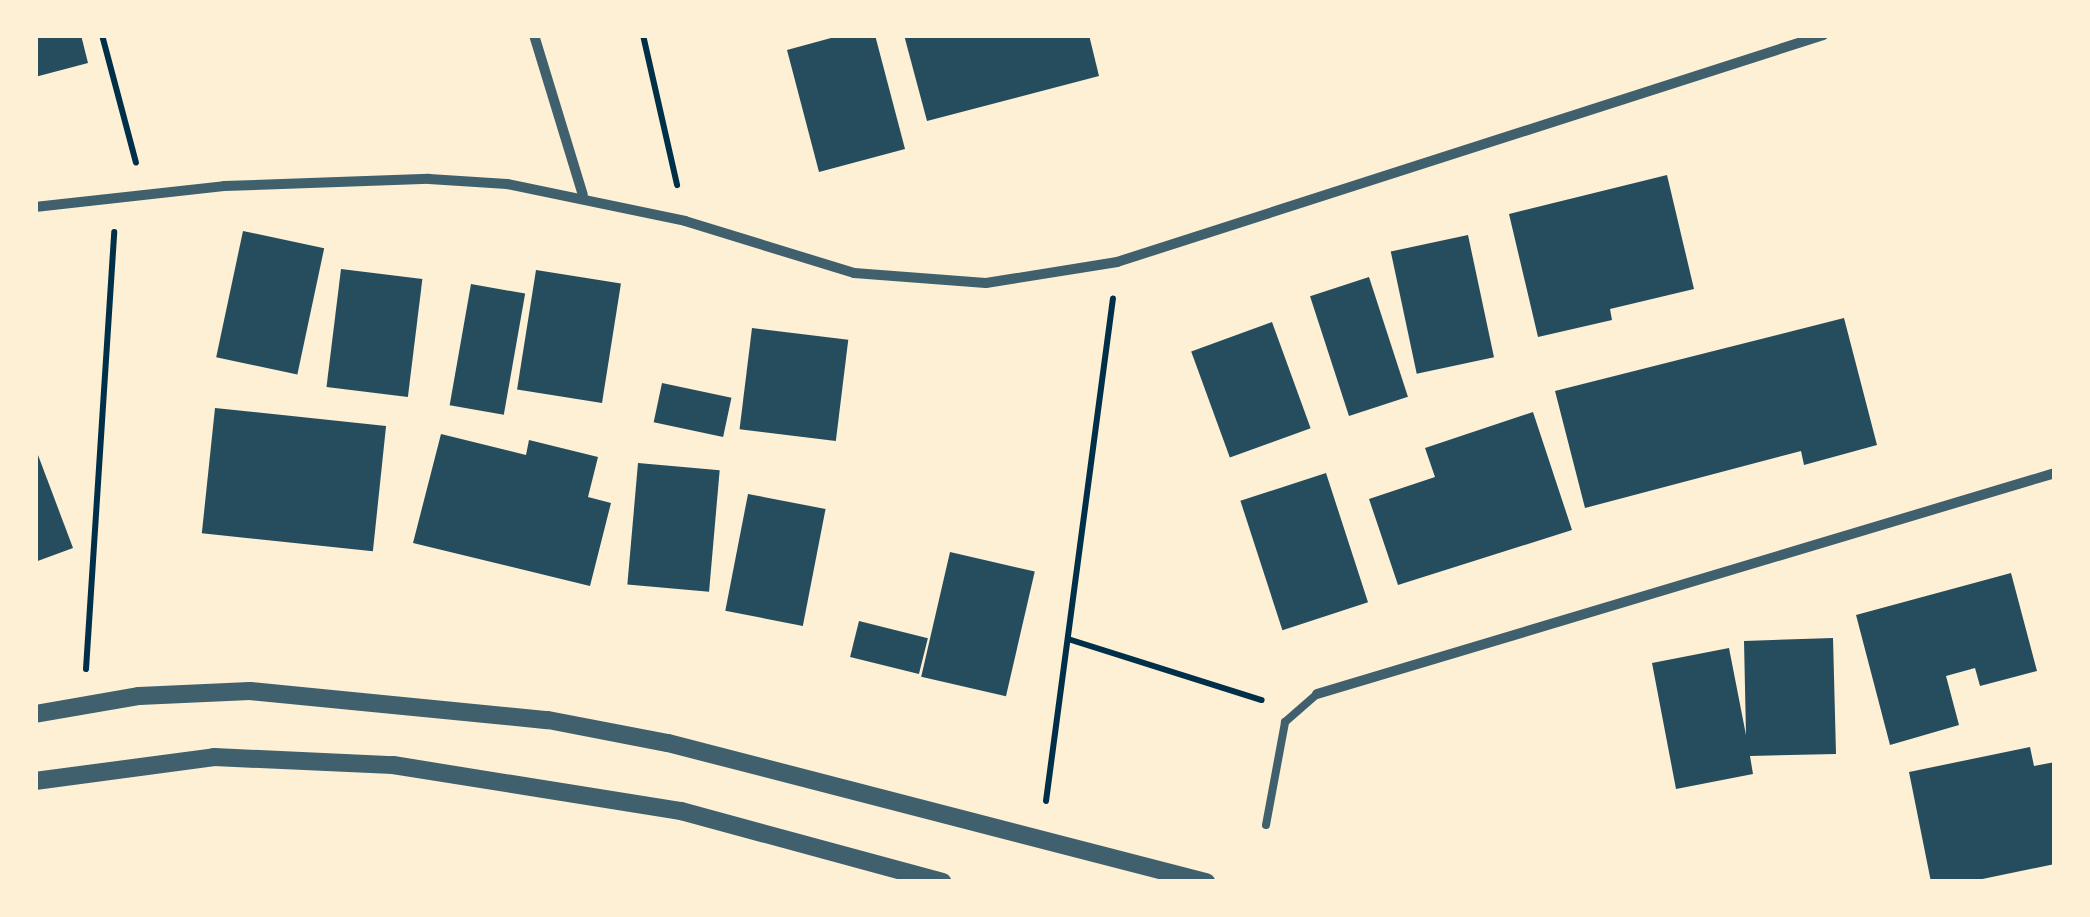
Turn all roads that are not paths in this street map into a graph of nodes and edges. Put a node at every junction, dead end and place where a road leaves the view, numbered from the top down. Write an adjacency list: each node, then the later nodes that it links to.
1 (534, 35): 3 (street)
2 (1823, 35): 3 (street)
3 (583, 195): 4 (street)
4 (35, 207)
5 (2055, 473): 6 (street)
6 (1317, 694): 9 (lane)
7 (35, 714): 11 (street)
8 (35, 781): 10 (street)
9 (1266, 825)
10 (943, 882)
11 (1206, 882)

